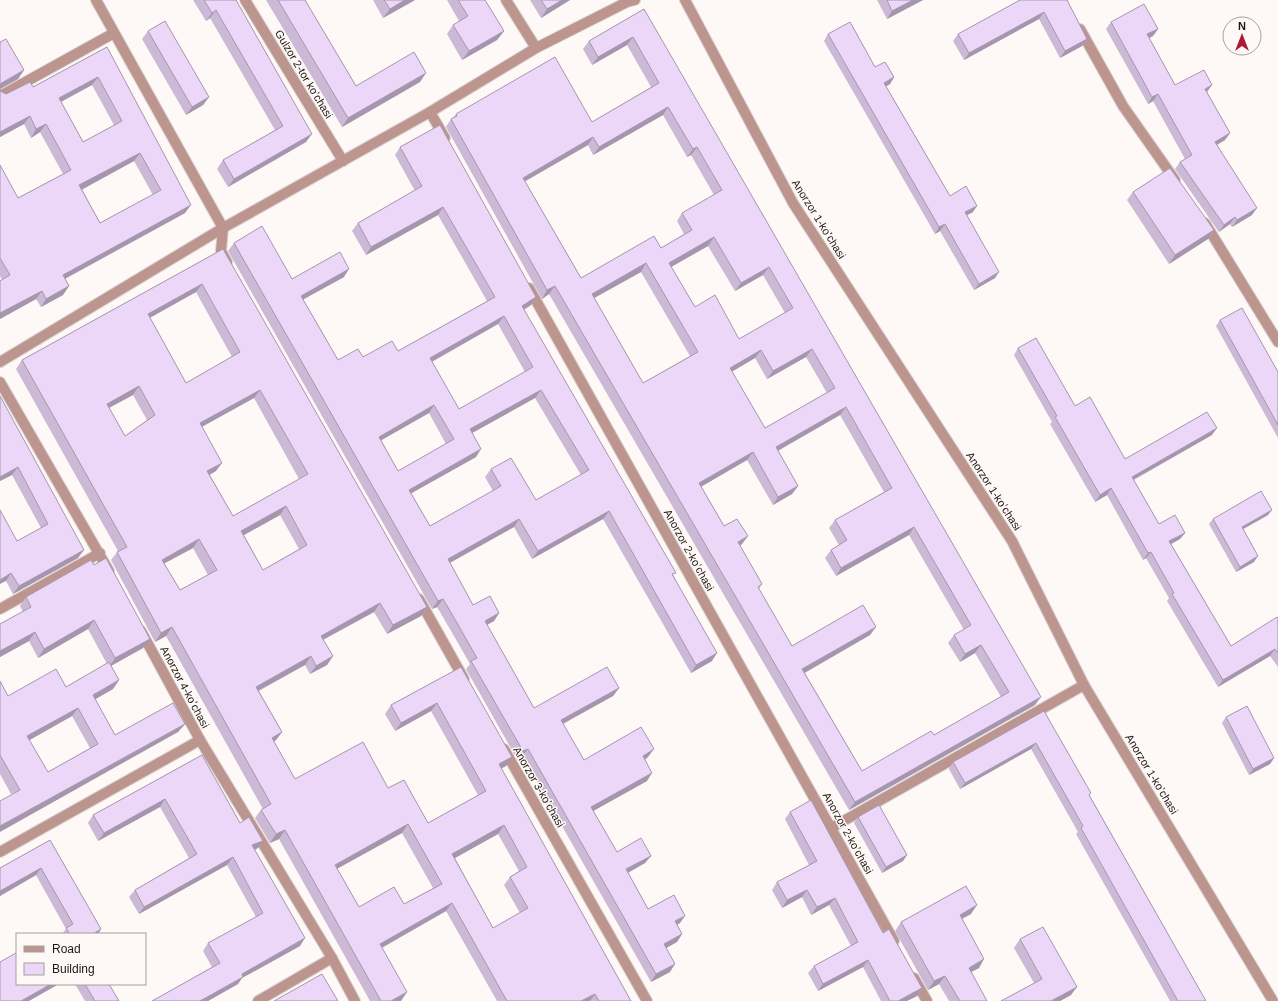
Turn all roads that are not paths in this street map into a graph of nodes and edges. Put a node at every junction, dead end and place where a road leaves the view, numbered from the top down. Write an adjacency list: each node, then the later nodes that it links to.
1 (96, 0): 7 (street)
2 (245, 0): 12 (street, Gulzor 2-tor koʼchasi)
3 (506, 0): 8 (street)
4 (635, 0): 8 (street)
5 (685, 0): 26 (street, Аnorzor 1-koʼchasi)
6 (1075, 20): 13 (street)
7 (114, 33): 9 (street); 15 (street)
8 (536, 48): 10 (street)
9 (0, 96)
10 (430, 112): 11 (street); 12 (street)
11 (449, 146)
12 (343, 161): 15 (street)
13 (1181, 188)
14 (1198, 214): 18 (street)
15 (223, 228): 16 (street); 19 (street)
16 (233, 272)
17 (523, 278): 30 (street, Аnorzor 2-koʼchasi)
18 (1278, 342)
19 (0, 362)
20 (0, 382): 21 (street)
21 (100, 553): 22 (street); 24 (street)
22 (115, 581)
23 (414, 592): 27 (street)
24 (0, 609)
25 (137, 622): 29 (street, Аnorzor 4-koʼchasi)
26 (1084, 685): 30 (street); 39 (street, Аnorzor 1-koʼchasi)
27 (469, 689)
28 (497, 737): 37 (street, Аnorzor 3-koʼchasi)
29 (200, 740): 31 (street); 33 (street, Аnorzor 4-koʼchasi)
30 (831, 828): 32 (street, Аnorzor 2-koʼchasi)
31 (0, 852)
32 (900, 953)
33 (332, 958): 35 (street); 36 (street, Аnorzor 4-koʼchasi)
34 (908, 966): 38 (street)
35 (258, 1001)
36 (355, 1001)
37 (647, 1001)
38 (927, 1001)
39 (1273, 1001)

